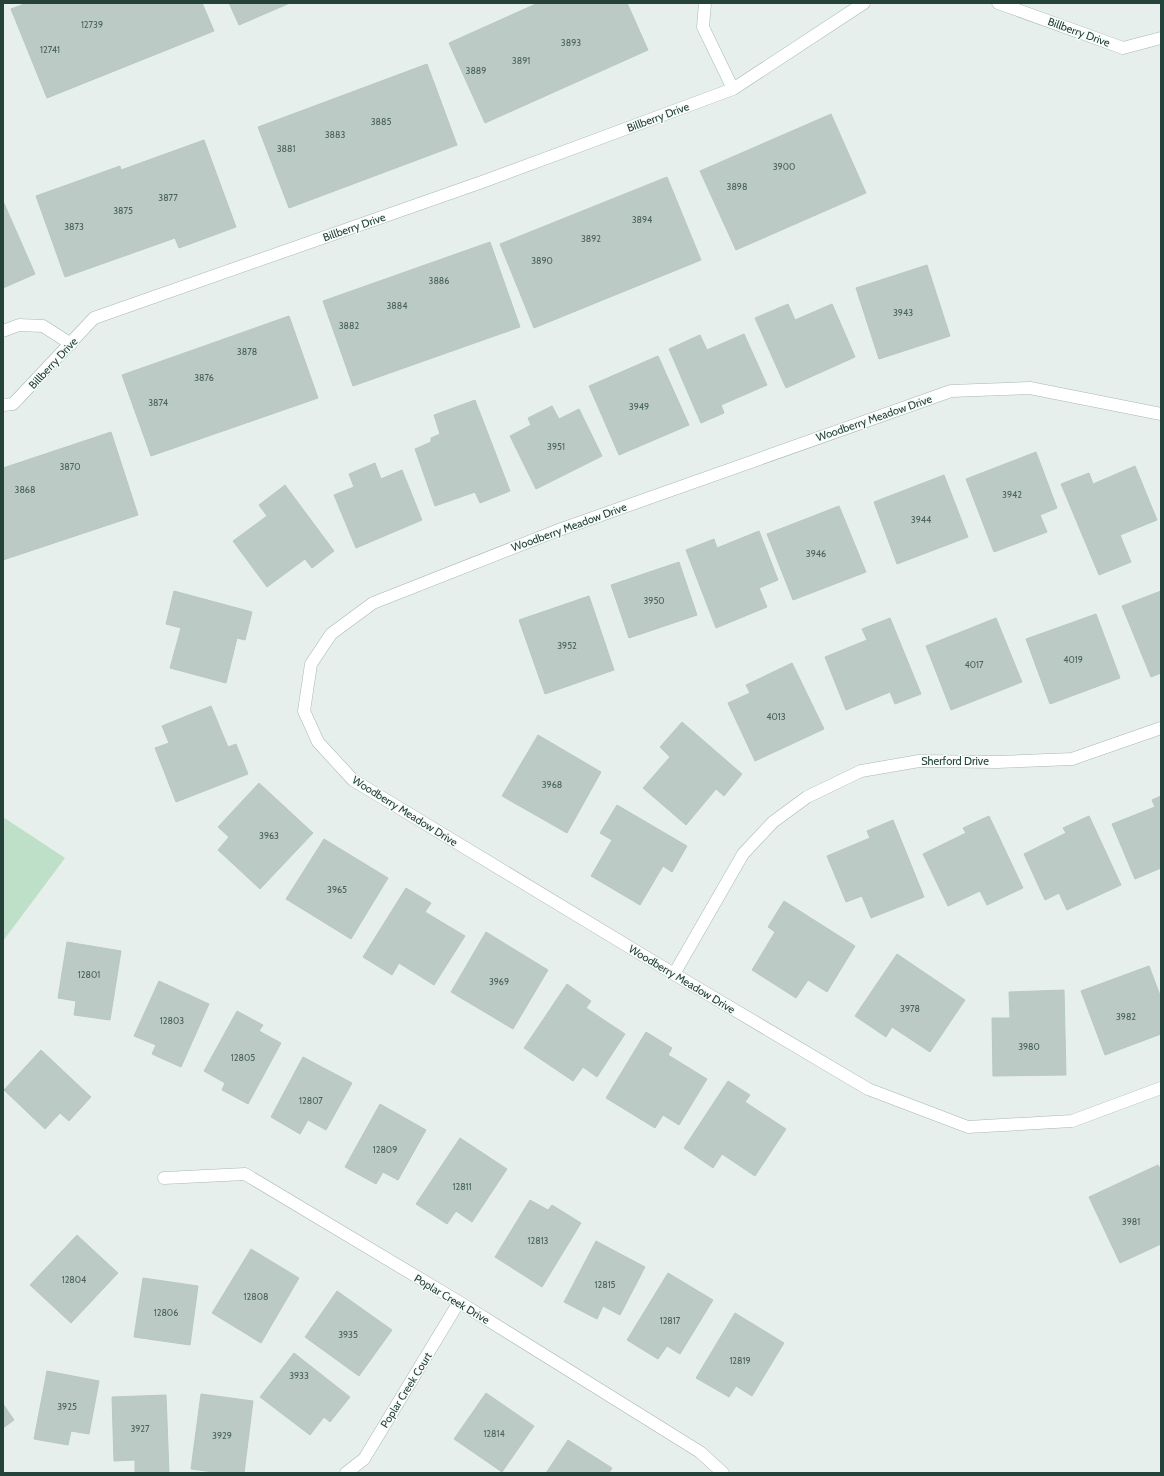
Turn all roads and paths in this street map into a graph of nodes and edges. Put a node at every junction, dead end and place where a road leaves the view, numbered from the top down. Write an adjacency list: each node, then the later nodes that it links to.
1 (706, 3): 5 (street)
2 (864, 3): 5 (street, Billberry Drive)
3 (998, 3): 4 (street, Billberry Drive)
4 (1161, 38)
5 (733, 89): 7 (street, Billberry Drive)
6 (3, 331): 7 (street)
7 (71, 344): 8 (street, Billberry Drive)
8 (3, 405)
9 (1161, 414): 11 (street, Woodberry Meadow Drive)
10 (1161, 728): 11 (street, Sherford Drive)
11 (674, 974): 12 (street, Woodberry Meadow Drive)
12 (1161, 1088)
13 (164, 1178): 14 (street, Poplar Creek Drive)
14 (460, 1302): 15 (street, Poplar Creek Court); 16 (street, Poplar Creek Drive)
15 (346, 1473)
16 (723, 1473)

